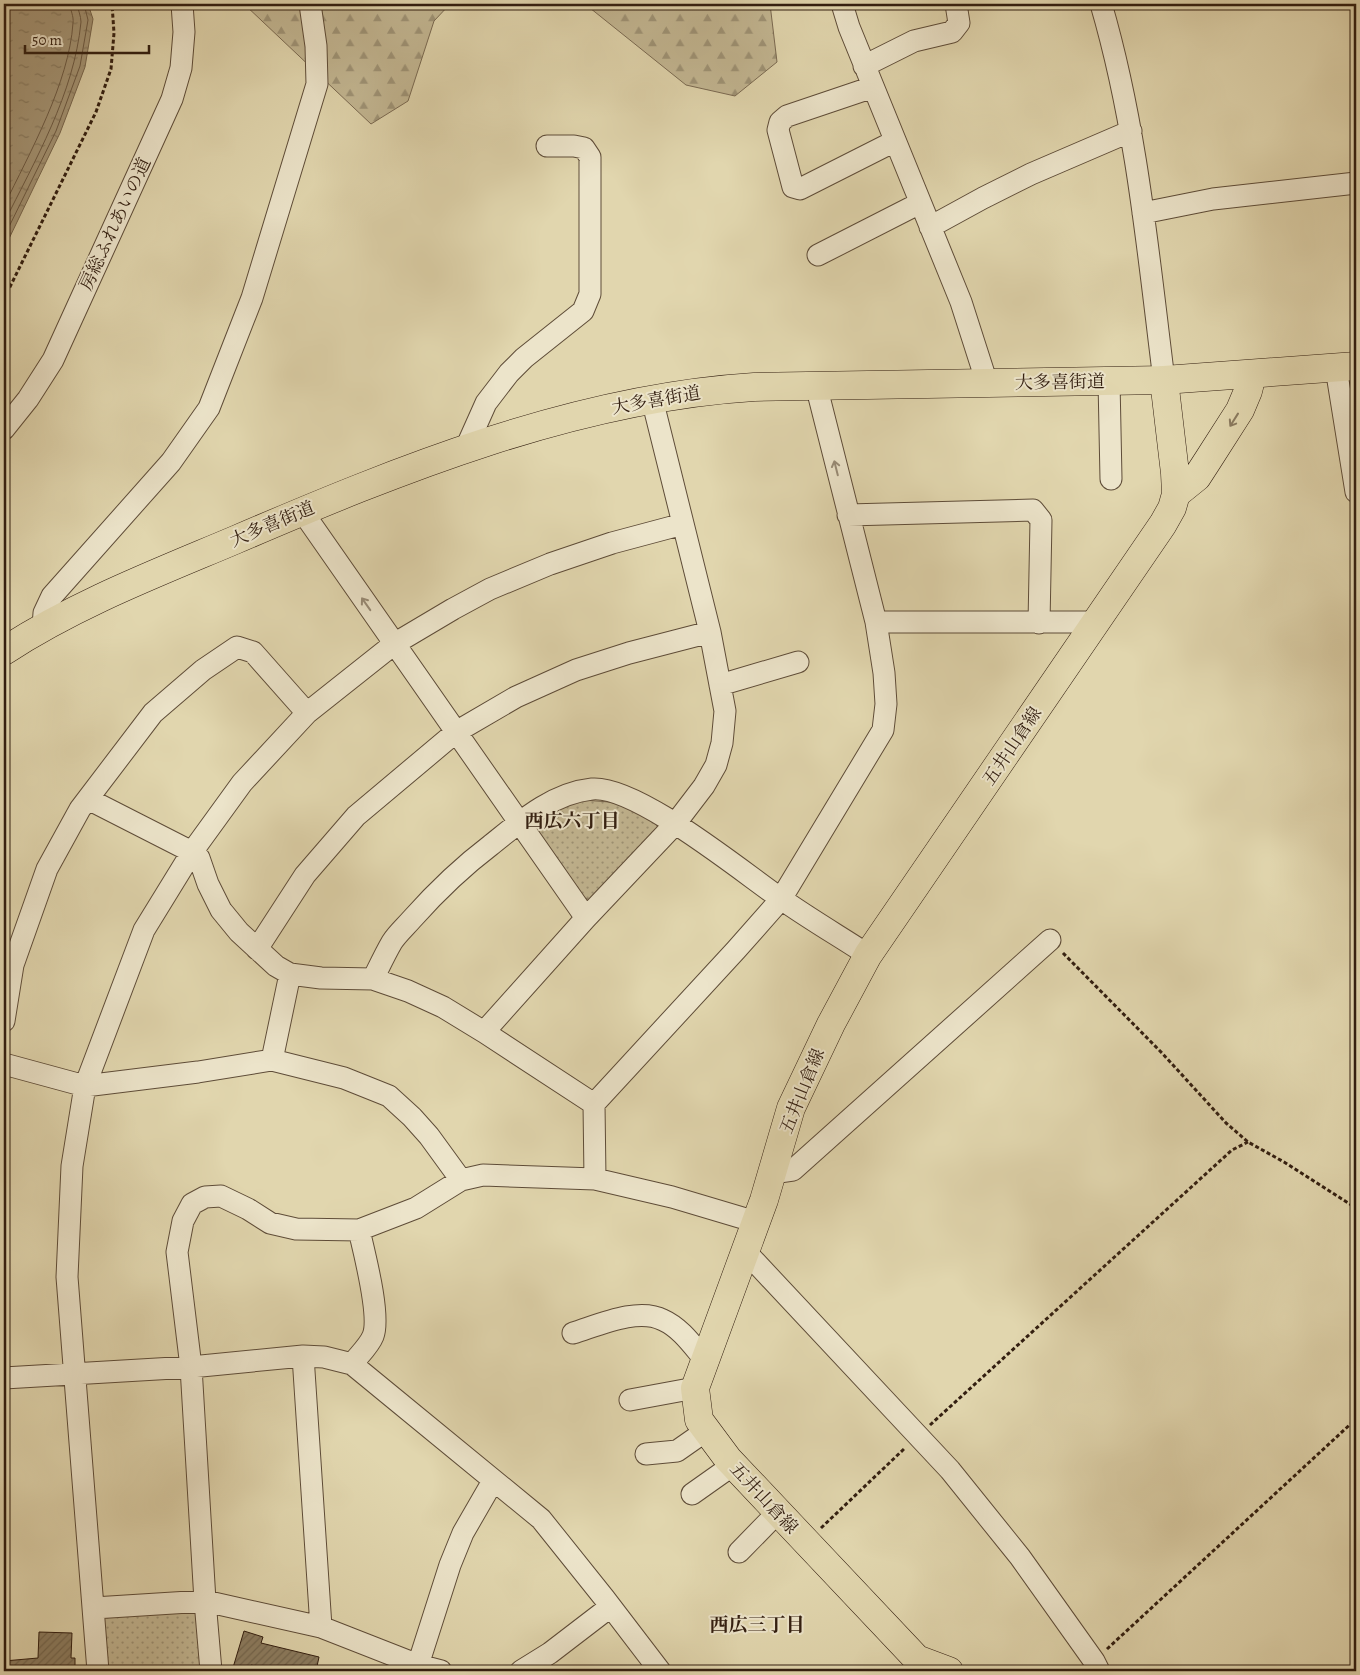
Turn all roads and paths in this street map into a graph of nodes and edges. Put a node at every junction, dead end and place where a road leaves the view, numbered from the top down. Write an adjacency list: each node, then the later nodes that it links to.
1 (112, 4): 17 (path)
2 (182, 4): 25 (street, 房総ふれあいの道)
3 (310, 4): 36 (street)
4 (842, 4): 7 (street)
5 (956, 4): 7 (street)
6 (1101, 4): 9 (street)
7 (864, 66): 8 (street)
8 (873, 87): 10 (street); 10 (street)
9 (1131, 131): 14 (street); 15 (street)
10 (894, 141): 13 (street)
11 (547, 146): 26 (street)
12 (1356, 183): 14 (street)
13 (920, 203): 15 (street); 16 (street)
14 (1143, 212): 20 (street)
15 (930, 227): 22 (street)
16 (818, 256)
17 (4, 299)
18 (1346, 367): 19 (main road, 大多喜街道); 28 (street)
19 (1252, 375): 20 (main road, 大多喜街道); 29 (main road, 五井山倉線, one-way to 29)
20 (1164, 380): 21 (main road, 大多喜街道); 29 (main road, 五井山倉線)
21 (1109, 381): 22 (main road, 大多喜街道); 27 (street)
22 (987, 383): 23 (main road, 大多喜街道)
23 (816, 385): 24 (main road, 大多喜街道); 31 (street, one-way to 23)
24 (652, 400): 26 (main road, 大多喜街道); 32 (street)
25 (4, 428)
26 (465, 450): 30 (main road, 大多喜街道)
27 (1111, 478)
28 (1356, 492)
29 (1176, 494): 34 (main road, 五井山倉線)
30 (302, 512): 36 (main road, 大多喜街道); 38 (street, one-way to 30)
31 (848, 515): 33 (street); 35 (street)
32 (683, 524): 37 (street); 38 (street)
33 (876, 622): 35 (street); 48 (street)
34 (1096, 622): 35 (street); 52 (main road, 五井山倉線)
35 (1039, 623)
36 (43, 627): 39 (main road, 大多喜街道)
37 (710, 632): 41 (street); 43 (street)
38 (394, 644): 42 (street); 43 (street)
39 (4, 651)
40 (798, 662): 41 (street)
41 (720, 685): 46 (street)
42 (307, 713): 44 (street); 47 (street)
43 (456, 732): 45 (street); 51 (street)
44 (88, 799): 47 (street); 55 (street)
45 (519, 823): 46 (street); 49 (street); 54 (street)
46 (676, 824): 48 (street); 49 (street)
47 (192, 852): 51 (street); 59 (street)
48 (781, 899): 52 (street); 60 (street)
49 (586, 918): 56 (street)
50 (1050, 940): 61 (path); 62 (street)
51 (258, 949): 53 (street)
52 (868, 955): 62 (main road, 五井山倉線)
53 (290, 974): 54 (street); 57 (street)
54 (373, 979): 56 (street)
55 (4, 1021)
56 (484, 1032): 60 (street)
57 (272, 1060): 59 (street); 64 (street)
58 (4, 1064): 59 (street)
59 (85, 1086): 74 (street)
60 (594, 1104): 63 (street)
61 (1248, 1142): 65 (path); 80 (path)
62 (772, 1173): 66 (main road, 五井山倉線)
63 (595, 1179): 64 (street); 66 (street)
64 (462, 1180): 67 (street)
65 (1356, 1208)
66 (756, 1222): 68 (main road, 五井山倉線)
67 (359, 1230): 72 (street); 73 (street)
68 (745, 1251): 71 (main road, 五井山倉線); 80 (street)
69 (573, 1333): 71 (street)
70 (303, 1356): 72 (street); 73 (street); 91 (street)
71 (705, 1360): 76 (main road, 五井山倉線)
72 (352, 1364): 83 (street)
73 (192, 1367): 74 (street); 88 (street)
74 (74, 1374): 75 (street); 90 (street)
75 (4, 1378)
76 (695, 1388): 77 (street); 79 (main road, 五井山倉線)
77 (630, 1400)
78 (1356, 1419): 93 (path)
79 (707, 1430): 81 (street); 82 (main road, 五井山倉線)
80 (918, 1436): 86 (path); 93 (street)
81 (646, 1454)
82 (733, 1465): 84 (street); 85 (main road, 五井山倉線)
83 (493, 1481): 89 (street); 94 (street)
84 (692, 1494)
85 (778, 1512): 86 (main road, 五井山倉線); 87 (street)
86 (806, 1542): 92 (main road, 五井山倉線)
87 (739, 1552)
88 (205, 1601): 90 (street); 91 (street); 96 (street)
89 (610, 1606): 98 (street); 99 (street)
90 (94, 1608): 95 (street)
91 (321, 1627): 94 (street)
92 (915, 1665): 100 (main road, 五井山倉線)
93 (1096, 1666)
94 (418, 1668): 97 (street)
95 (98, 1671)
96 (211, 1671)
97 (440, 1671)
98 (521, 1671)
99 (660, 1671)
100 (949, 1671)

